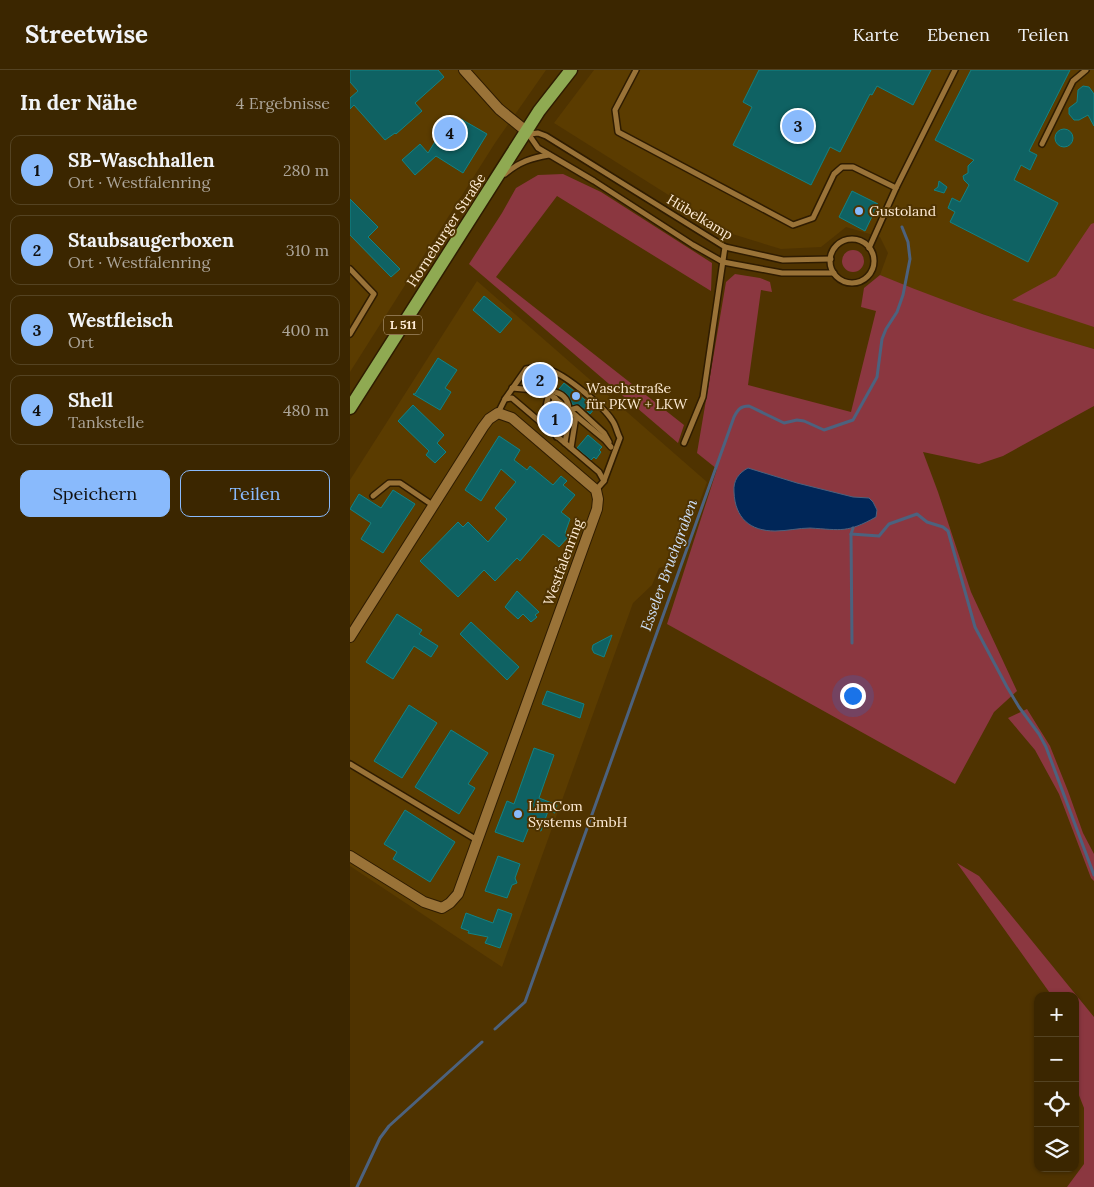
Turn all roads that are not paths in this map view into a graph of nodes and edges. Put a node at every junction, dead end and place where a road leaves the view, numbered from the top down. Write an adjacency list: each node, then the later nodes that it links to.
1 (464, 70): 6 (street)
2 (571, 70): 6 (main road, Horneburger Straße / L 511)
3 (636, 70): 10 (lane)
4 (955, 70): 10 (lane)
5 (1086, 70): 7 (lane)
6 (528, 132): 8 (lane, Hübelkamp); 9 (main road, Horneburger Straße / L 511); 11 (lane, Hübelkamp)
7 (1042, 144)
8 (549, 155): 9 (lane); 15 (lane, Hübelkamp)
9 (495, 182): 25 (main road, Horneburger Straße / L 511)
10 (896, 188): 12 (lane)
11 (725, 247): 14 (lane, Hübelkamp); 15 (lane)
12 (869, 248): 13 (lane); 18 (lane, Hübelkamp)
13 (831, 258): 14 (lane, Hübelkamp); 18 (lane)
14 (783, 260): 17 (lane)
15 (723, 262): 17 (lane, Hübelkamp); 33 (lane)
16 (350, 270): 19 (lane)
17 (782, 273): 18 (lane, Hübelkamp)
18 (834, 273)
19 (350, 334)
20 (512, 388): 21 (lane); 22 (lane); 36 (lane)
21 (547, 392): 23 (lane); 26 (lane); 29 (lane)
22 (505, 398): 27 (lane); 29 (lane)
23 (555, 398): 24 (lane); 30 (lane)
24 (564, 405): 26 (lane); 31 (lane)
25 (350, 408)
26 (570, 410): 28 (lane); 32 (lane); 34 (lane)
27 (498, 413): 38 (street); 40 (street)
28 (576, 416): 34 (lane); 35 (lane)
29 (542, 424): 30 (lane)
30 (549, 430): 31 (lane)
31 (557, 437): 32 (lane)
32 (564, 443): 35 (lane)
33 (684, 443)
34 (611, 447): 36 (lane)
35 (571, 448): 37 (lane)
36 (615, 452): 37 (lane)
37 (604, 481): 38 (lane)
38 (596, 490): 43 (street, Westfalenring)
39 (373, 496): 40 (lane)
40 (434, 506): 41 (street)
41 (350, 638)
42 (350, 764): 43 (lane)
43 (477, 840): 44 (street, Westfalenring)
44 (350, 856)

